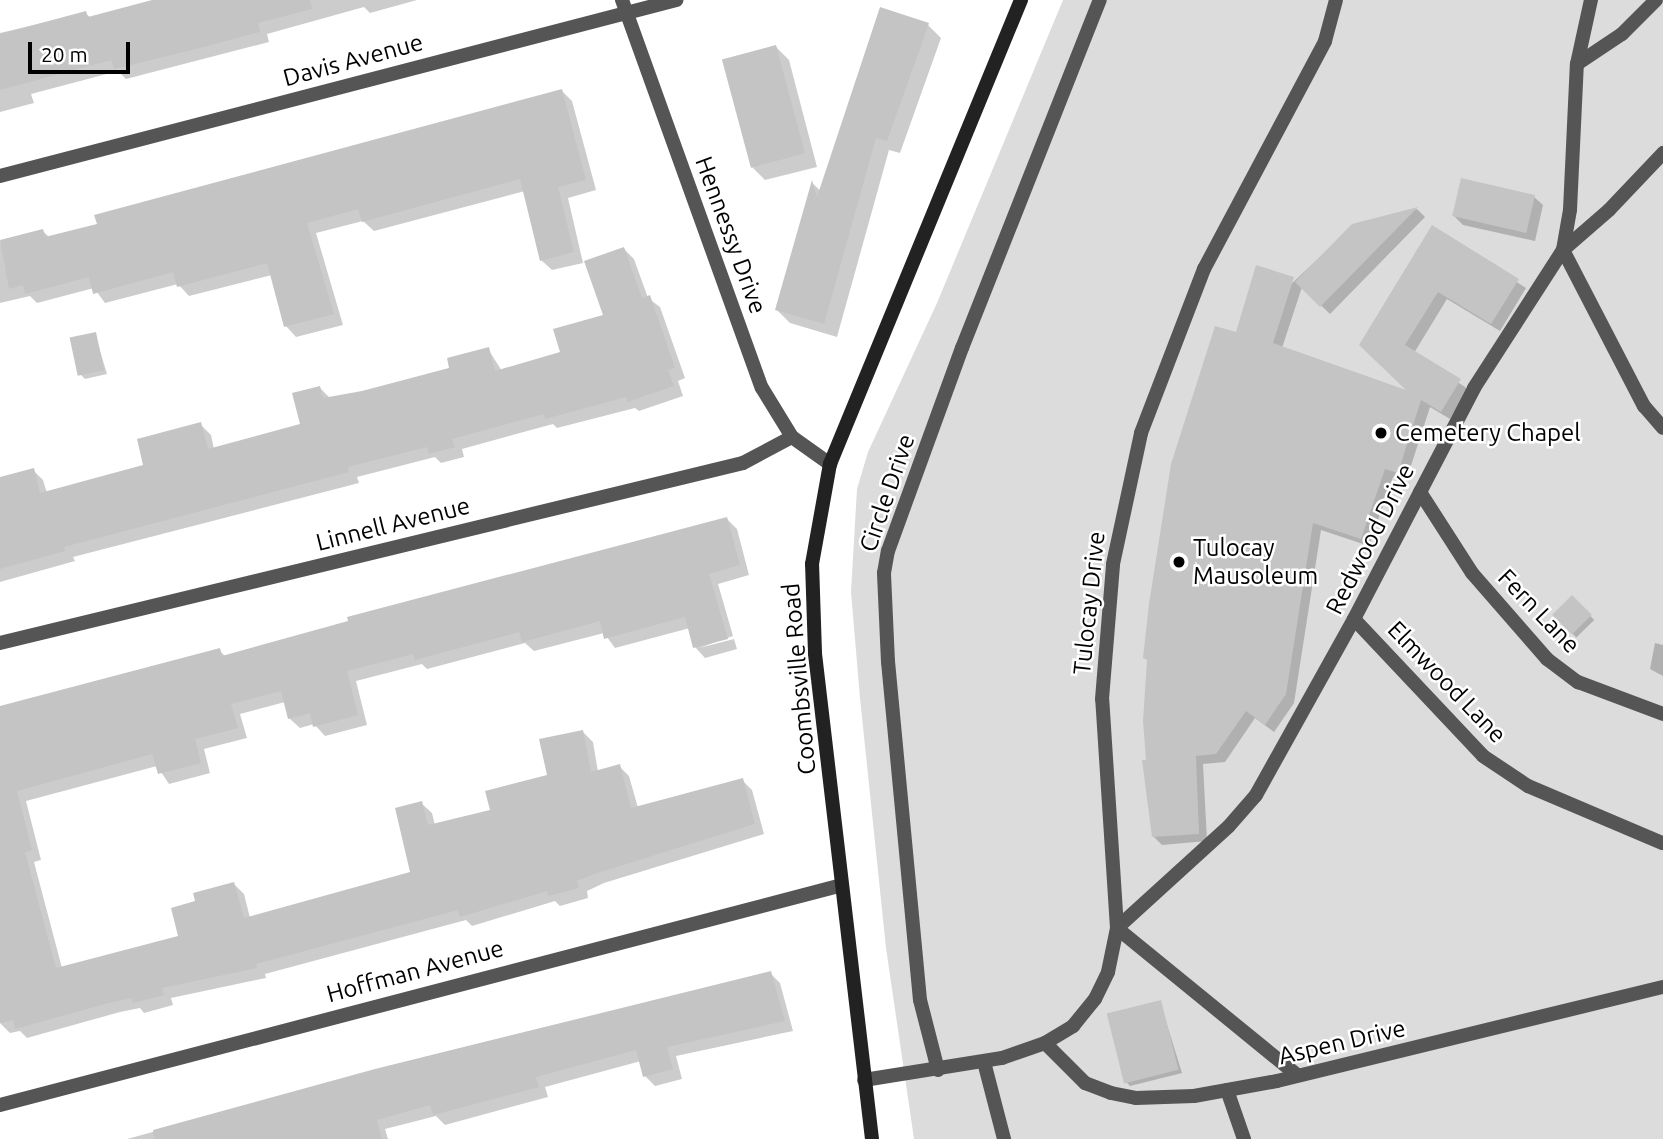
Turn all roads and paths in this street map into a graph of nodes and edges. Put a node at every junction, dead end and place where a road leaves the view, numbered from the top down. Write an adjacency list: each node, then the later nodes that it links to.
1 (676, 0): 7 (street, Davis Avenue)
2 (1021, 0): 14 (street, Coombsville Road)
3 (1100, 0): 26 (street, Circle Drive)
4 (1335, 0): 22 (street, Tulocay Drive)
5 (1591, 0): 8 (street, Redwood Drive)
6 (1656, 0): 8 (street)
7 (624, 6): 10 (street, Davis Avenue); 13 (street, Hennessy Drive)
8 (1577, 64): 11 (street, Redwood Drive)
9 (1663, 153): 11 (street)
10 (0, 176)
11 (1563, 250): 12 (street); 15 (street, Redwood Drive)
12 (1663, 428)
13 (792, 437): 14 (street, Hennessy Drive); 17 (street, Linnell Avenue)
14 (830, 464): 21 (street, Coombsville Road)
15 (1420, 492): 16 (street, Redwood Drive); 18 (street, Fern Lane)
16 (1354, 620): 19 (street, Elmwood Lane); 22 (street, Redwood Drive)
17 (0, 643)
18 (1663, 714)
19 (1663, 841): 20 (street)
20 (1663, 856)
21 (842, 885): 28 (street, Coombsville Road); 30 (street, Hoffman Avenue)
22 (1117, 928): 24 (street, Tulocay Drive); 27 (street)
23 (1663, 987): 27 (street, Aspen Drive)
24 (1045, 1043): 25 (street, Tulocay Drive); 29 (street, Aspen Drive)
25 (984, 1062): 26 (street, Tulocay Drive); 32 (street)
26 (938, 1070): 28 (street, Tulocay Drive)
27 (1297, 1075): 29 (street, Aspen Drive)
28 (864, 1080): 31 (street, Coombsville Road)
29 (1227, 1090): 33 (street)
30 (0, 1105)
31 (872, 1139)
32 (1004, 1139)
33 (1244, 1139)

